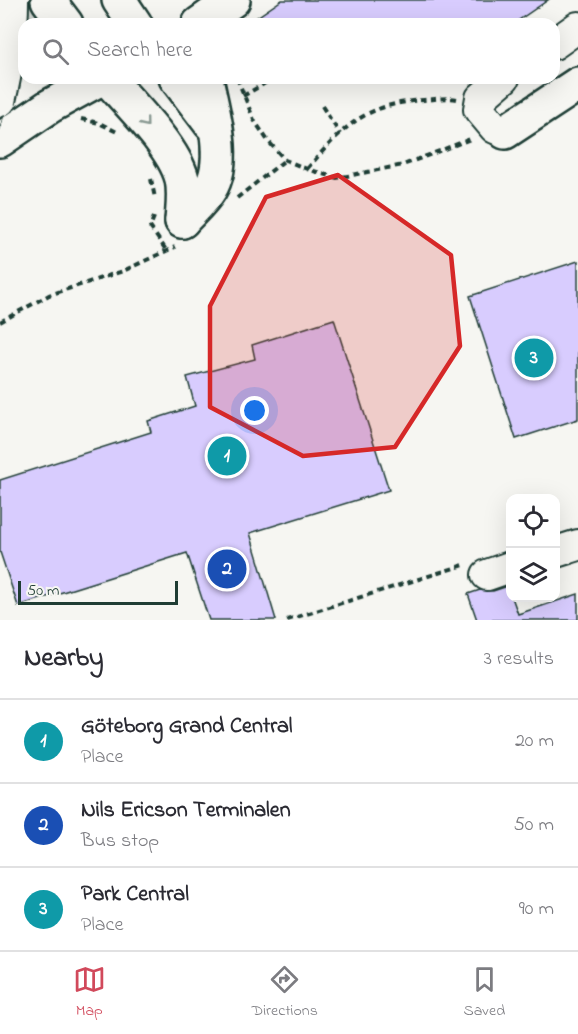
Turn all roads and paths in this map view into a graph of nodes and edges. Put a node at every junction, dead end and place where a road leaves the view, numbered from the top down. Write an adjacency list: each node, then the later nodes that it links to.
1 (13, 0): 18 (lane, bridge)
2 (48, 0): 4 (main road)
3 (119, 0): 5 (main road)
4 (62, 18)
5 (131, 18)
6 (578, 27): 7 (lane)
7 (560, 40)
8 (90, 84): 17 (main road)
9 (112, 84): 28 (main road, one-way to 28)
10 (180, 84): 24 (main road)
11 (207, 84): 24 (main road)
12 (239, 84): 16 (path)
13 (260, 84): 16 (path)
14 (497, 84): 20 (lane)
15 (578, 84): 20 (main road)
16 (243, 96): 25 (path)
17 (64, 98): 21 (path); 23 (main road)
18 (0, 101)
19 (322, 106): 22 (path)
20 (493, 123): 22 (path); 25 (path)
21 (119, 134)
22 (340, 134): 25 (path)
23 (0, 140)
24 (217, 143): 28 (main road)
25 (307, 169)
26 (148, 171): 27 (path)
27 (155, 200)
28 (169, 215): 29 (path)
29 (0, 322)
30 (578, 545): 31 (lane)
31 (560, 550)
32 (487, 569): 33 (path)
33 (287, 620)

